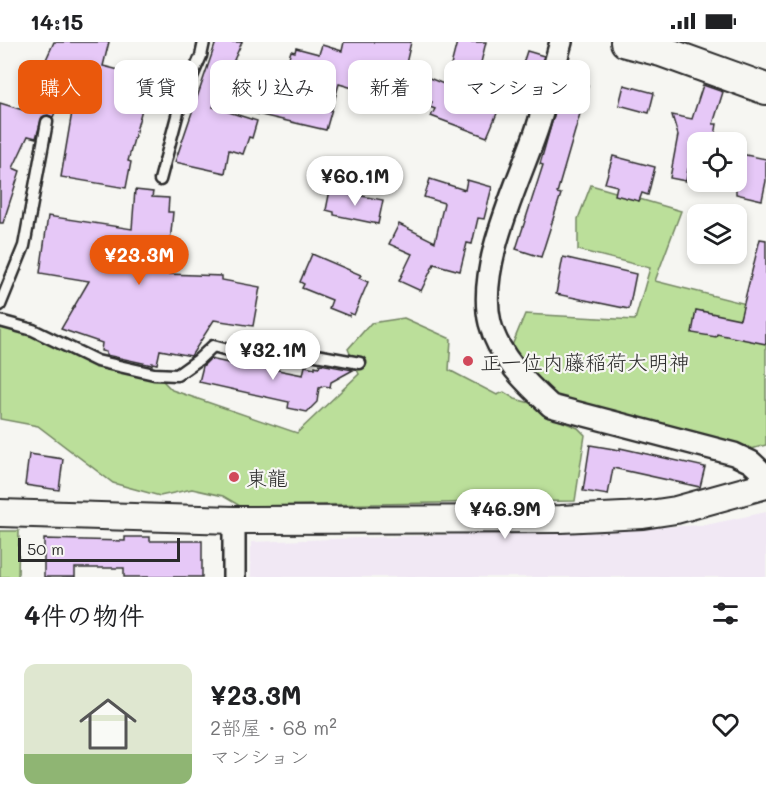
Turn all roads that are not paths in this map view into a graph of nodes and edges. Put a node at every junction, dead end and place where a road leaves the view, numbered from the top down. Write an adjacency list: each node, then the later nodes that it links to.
1 (204, 42): 6 (lane)
2 (561, 42): 10 (street)
3 (626, 42): 4 (main road)
4 (766, 89)
5 (47, 122): 7 (lane)
6 (160, 180)
7 (0, 305)
8 (0, 321): 9 (lane)
9 (360, 363)
10 (766, 476)
11 (766, 485): 13 (street)
12 (0, 513): 13 (street)
13 (234, 520): 14 (street)
14 (234, 577)

